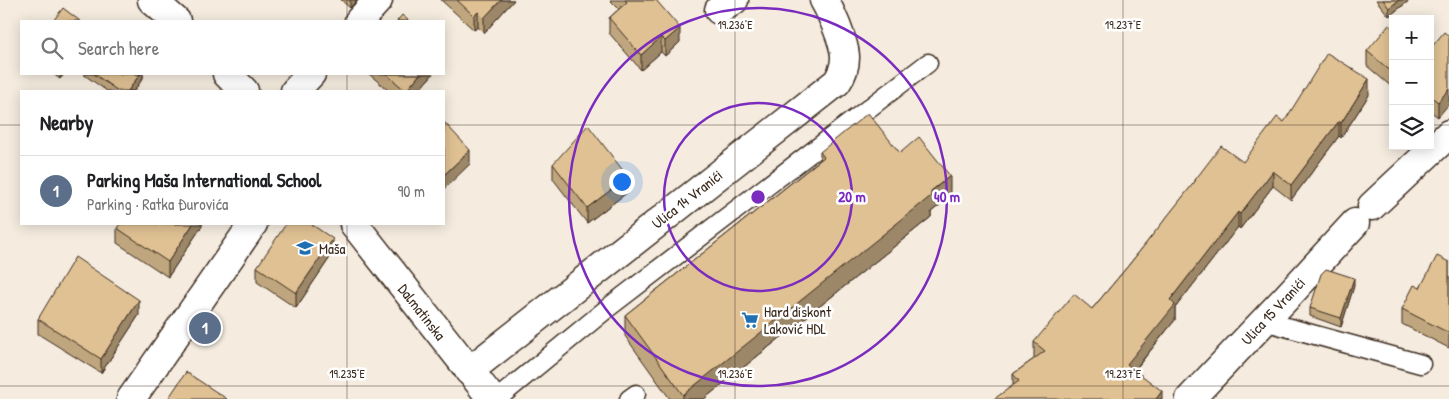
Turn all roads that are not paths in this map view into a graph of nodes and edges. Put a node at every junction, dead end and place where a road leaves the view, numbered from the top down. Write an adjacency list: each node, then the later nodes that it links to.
1 (152, 0): 4 (street)
2 (378, 0): 5 (street)
3 (824, 0): 16 (street, Ulica 14 Vranići)
4 (175, 20)
5 (360, 20)
6 (928, 63): 19 (lane)
7 (228, 75): 9 (street)
8 (310, 75): 10 (street)
9 (243, 90)
10 (296, 90)
11 (1449, 134): 14 (street, Ulica 15 Vranići)
12 (252, 225): 17 (street)
13 (355, 225): 16 (street, Dalmatinska)
14 (1264, 321): 15 (lane); 20 (street, Ulica 15 Vranići)
15 (1421, 364)
16 (469, 371): 18 (street, Dalmatinska)
17 (131, 399)
18 (492, 399)
19 (497, 399)
20 (1190, 399)

